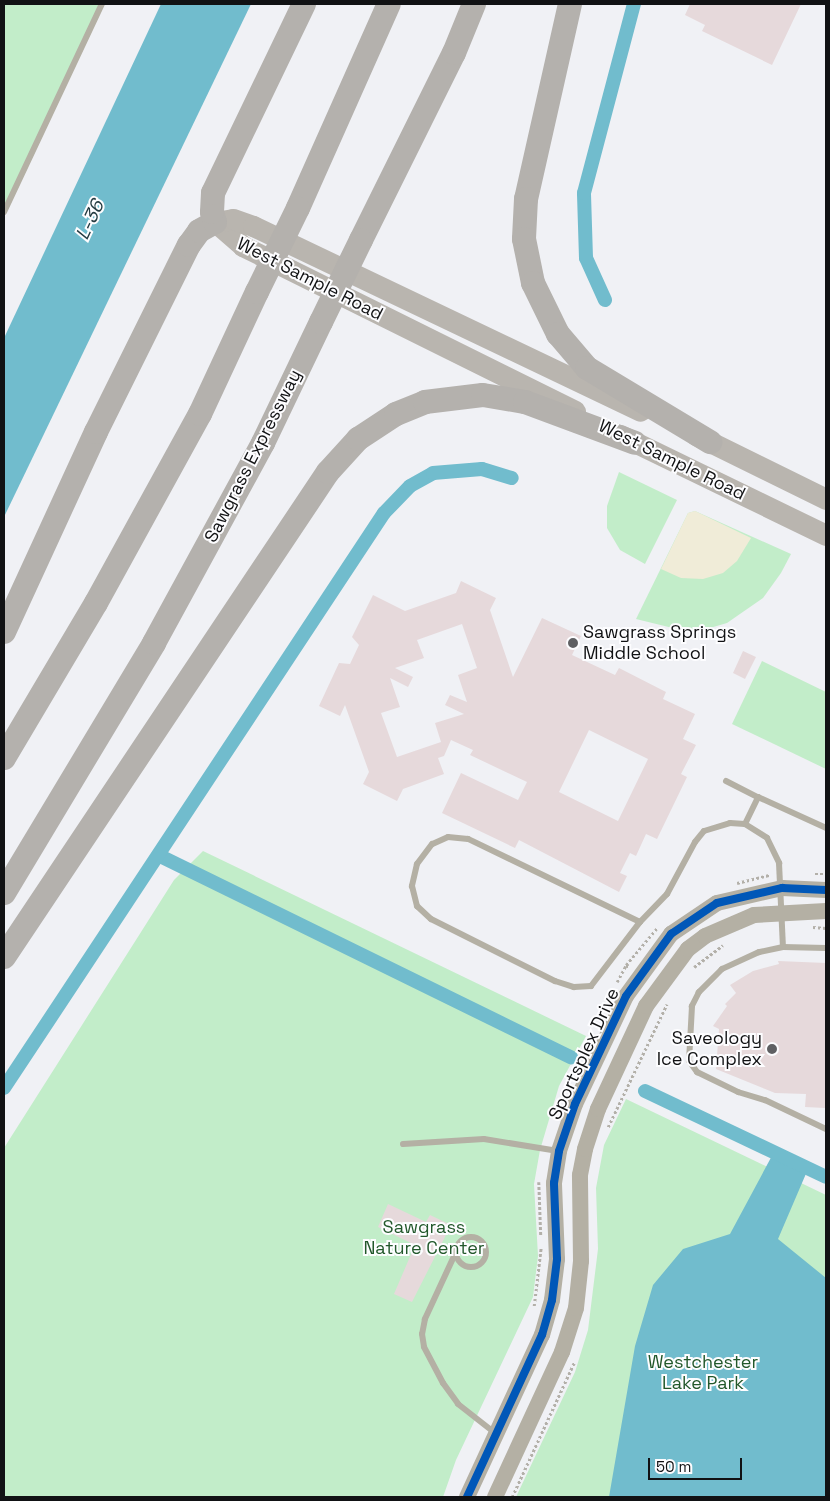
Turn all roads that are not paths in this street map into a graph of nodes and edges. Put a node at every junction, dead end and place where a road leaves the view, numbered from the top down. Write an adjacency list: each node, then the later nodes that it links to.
1 (102, 4): 6 (lane)
2 (304, 4): 7 (highway)
3 (389, 4): 13 (highway, bridge)
4 (474, 4): 20 (highway, Sawgrass Expressway, bridge)
5 (570, 4): 8 (highway)
6 (4, 212)
7 (215, 222): 8 (main road, West Sample Road); 9 (main road, West Sample Road); 12 (highway)
8 (710, 442): 10 (main road, West Sample Road)
9 (635, 443): 11 (main road, West Sample Road); 28 (highway)
10 (826, 499)
11 (826, 535)
12 (4, 632)
13 (4, 758)
14 (726, 781): 15 (lane)
15 (758, 797): 16 (lane); 17 (lane)
16 (745, 824): 18 (lane); 23 (lane)
17 (826, 828)
18 (782, 888): 19 (street, Sportsplex Drive); 22 (lane); 24 (street, Sportsplex Drive)
19 (826, 890)
20 (4, 893)
21 (826, 911): 22 (street, Sportsplex Drive)
22 (782, 912): 25 (lane); 27 (street, Sportsplex Drive)
23 (640, 922): 23 (lane)
24 (671, 934): 27 (street); 31 (street, Sportsplex Drive)
25 (783, 947): 26 (lane); 29 (lane)
26 (826, 948)
27 (688, 949): 32 (street, Sportsplex Drive)
28 (4, 957)
29 (826, 1129)
30 (403, 1144): 31 (lane)
31 (561, 1146): 32 (street); 34 (street, Sportsplex Drive)
32 (585, 1149): 36 (street, Sportsplex Drive)
33 (455, 1254): 33 (lane); 34 (lane)
34 (496, 1434): 35 (street, Sportsplex Drive)
35 (467, 1497)
36 (495, 1497)

